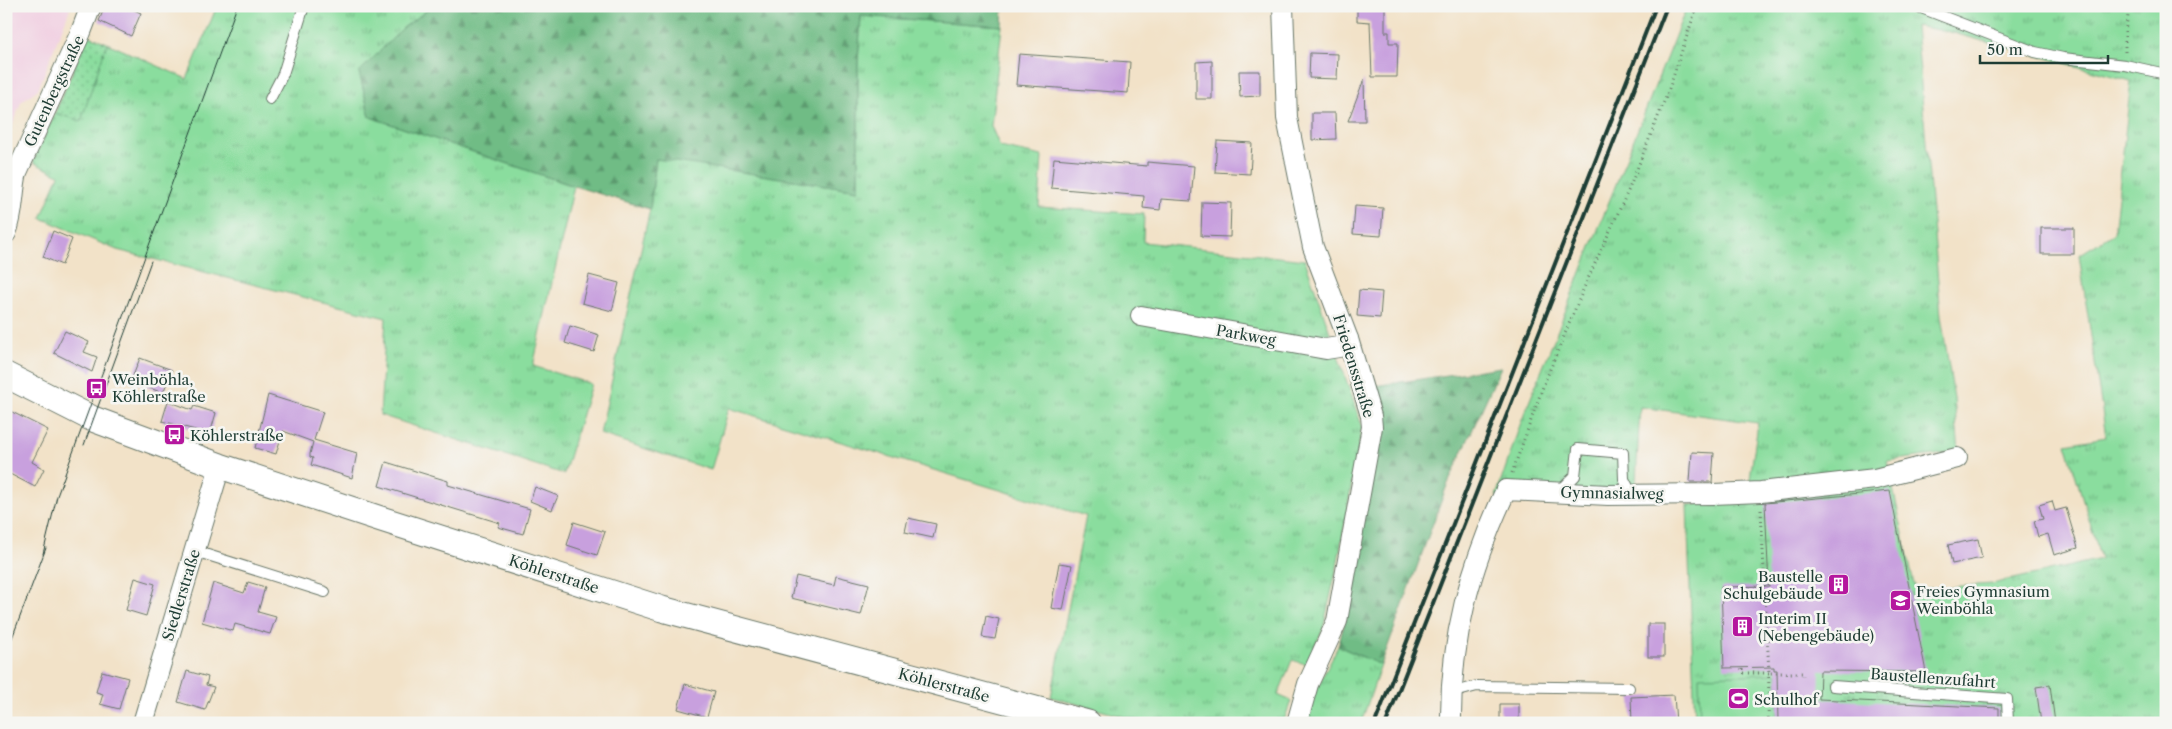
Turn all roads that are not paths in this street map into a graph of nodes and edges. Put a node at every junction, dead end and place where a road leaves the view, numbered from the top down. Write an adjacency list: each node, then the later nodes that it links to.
1 (91, 6): 7 (street, Gutenbergstraße)
2 (304, 6): 6 (lane)
3 (1283, 6): 9 (street, Friedensstraße)
4 (1916, 6): 5 (lane)
5 (2166, 74)
6 (270, 99)
7 (6, 233)
8 (1141, 316): 9 (street, Parkweg)
9 (1348, 339): 22 (street, Friedensstraße)
10 (6, 375): 12 (street, Köhlerstraße)
11 (1957, 458): 14 (street, Gymnasialweg)
12 (220, 466): 15 (street, Siedlerstraße); 21 (street, Köhlerstraße)
13 (1558, 492): 14 (street, Gymnasialweg); 14 (lane); 19 (street, Gymnasialweg)
14 (1632, 495)
15 (195, 551): 16 (lane); 20 (street, Siedlerstraße)
16 (325, 592)
17 (1833, 686): 24 (lane, Baustellenzufahrt)
18 (1629, 688): 19 (lane)
19 (1451, 692): 23 (street)
20 (143, 723)
21 (1088, 723)
22 (1297, 723)
23 (1451, 723)
24 (2008, 723)

